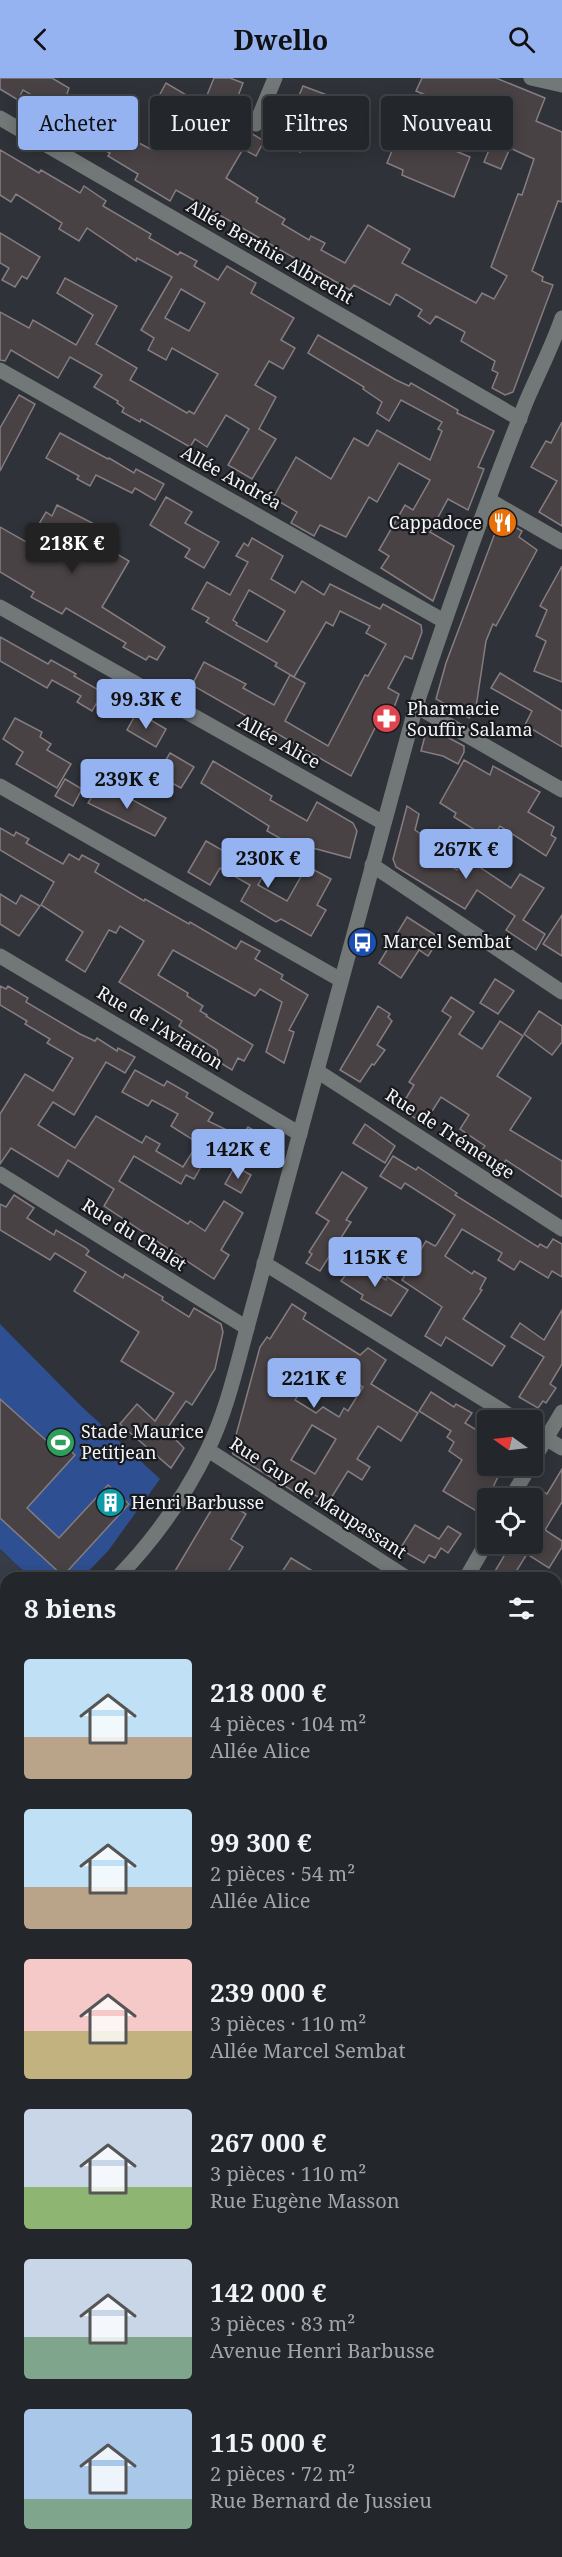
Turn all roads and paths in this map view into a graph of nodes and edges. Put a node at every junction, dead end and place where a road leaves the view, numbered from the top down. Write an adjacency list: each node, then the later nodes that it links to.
1 (275, 78): 5 (street)
2 (531, 78): 3 (street)
3 (562, 85)
4 (0, 118): 8 (street, Allée Berthie Albrecht)
5 (255, 124)
6 (562, 318): 8 (street)
7 (0, 370): 12 (street, Allée Andréa)
8 (520, 419): 9 (street)
9 (489, 500): 10 (street); 12 (street)
10 (562, 542)
11 (0, 607): 16 (street, Allée Alice)
12 (444, 621): 13 (street)
13 (416, 706): 15 (street); 16 (street)
14 (0, 786): 19 (street)
15 (562, 790)
16 (382, 822): 17 (street)
17 (372, 865): 19 (street); 20 (street)
18 (0, 956): 22 (street, Rue de l'Aviation)
19 (341, 980): 21 (street)
20 (562, 992)
21 (317, 1071): 22 (street); 24 (street, Rue de Trémeuge)
22 (300, 1134): 25 (street)
23 (0, 1174): 26 (street, Rue du Chalet)
24 (562, 1229)
25 (264, 1263): 26 (street); 27 (street)
26 (247, 1328): 32 (street)
27 (501, 1410)
28 (562, 1412): 29 (street)
29 (543, 1430)
30 (543, 1436): 31 (street)
31 (562, 1448)
32 (208, 1450): 34 (street); 35 (street, Rue Guy de Maupassant)
33 (480, 1554): 36 (street)
34 (122, 1572)
35 (398, 1572)
36 (469, 1572)

